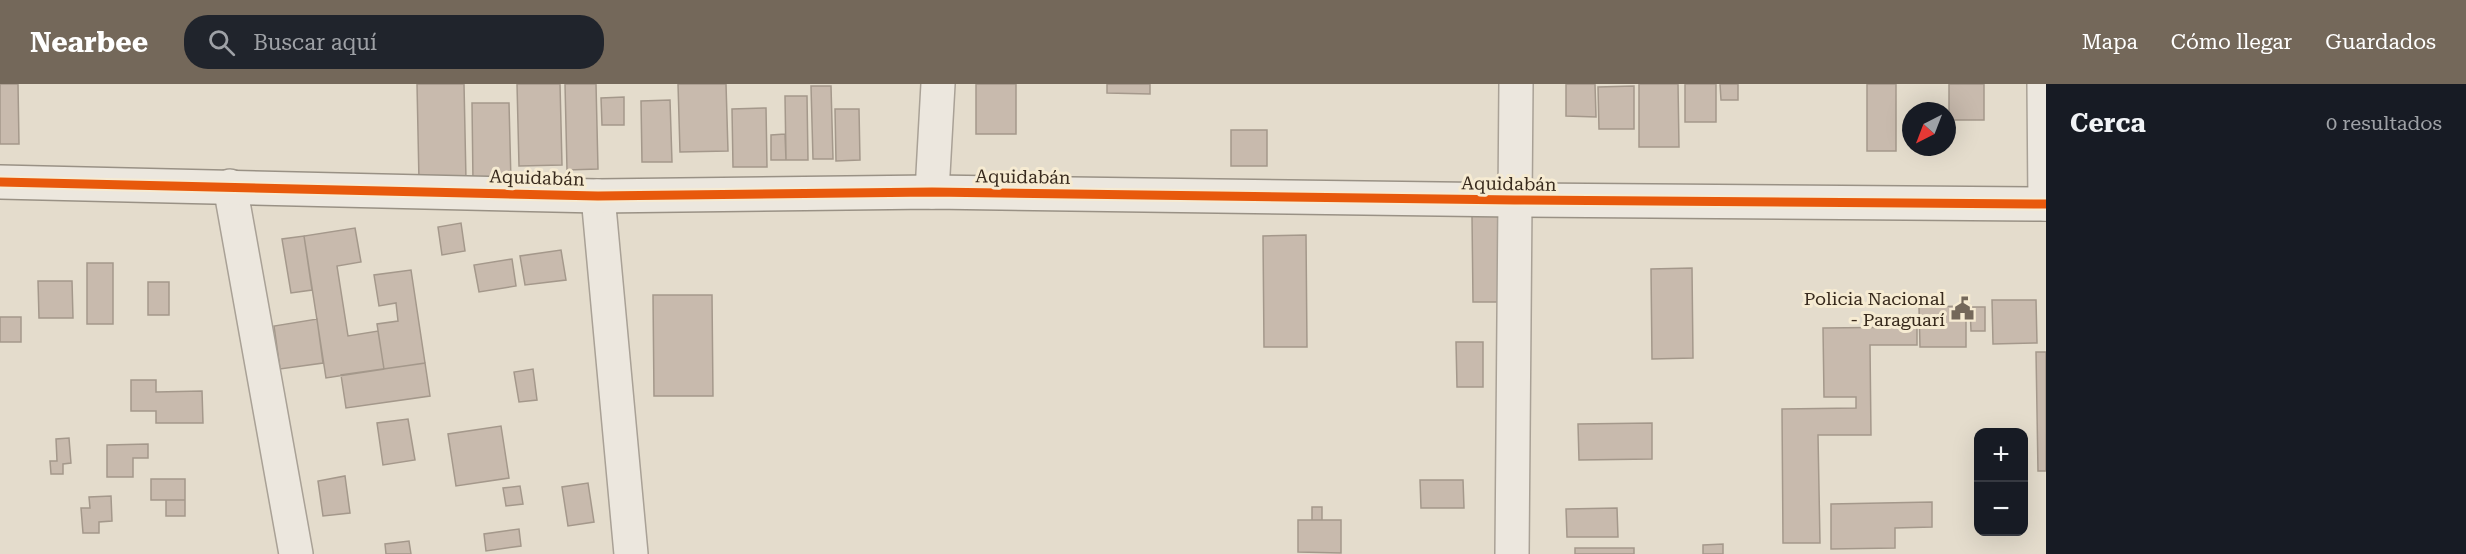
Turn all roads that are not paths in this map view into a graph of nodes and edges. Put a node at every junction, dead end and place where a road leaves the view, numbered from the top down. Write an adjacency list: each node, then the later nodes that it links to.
1 (938, 84): 6 (street)
2 (1516, 84): 8 (street)
3 (2044, 84): 9 (street)
4 (0, 182): 5 (street, Aquidabán)
5 (230, 186): 7 (street, Aquidabán); 10 (street)
6 (932, 192): 7 (street, Aquidabán); 8 (street, Aquidabán)
7 (598, 196): 11 (street)
8 (1515, 200): 9 (street, Aquidabán); 12 (street)
9 (2046, 204)
10 (296, 554)
11 (631, 554)
12 (1512, 554)

